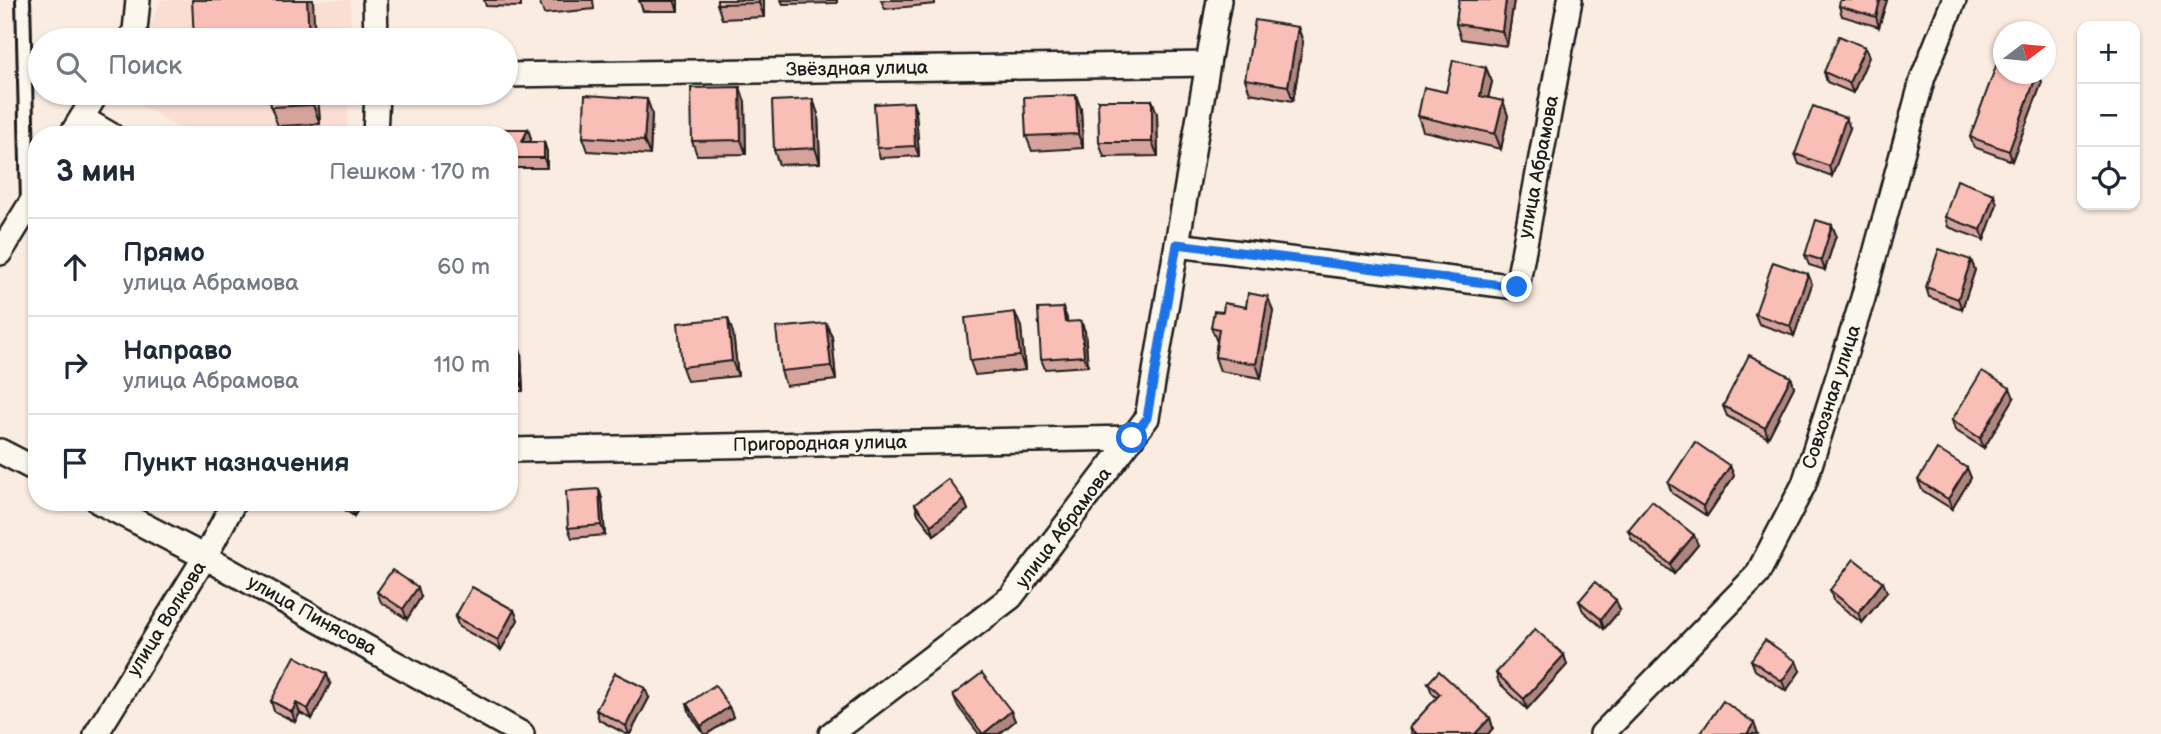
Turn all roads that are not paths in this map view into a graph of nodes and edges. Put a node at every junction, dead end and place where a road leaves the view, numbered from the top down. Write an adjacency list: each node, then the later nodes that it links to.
1 (23, 0): 13 (lane)
2 (138, 0): 7 (street)
3 (375, 0): 8 (street)
4 (1219, 0): 9 (street, улица Абрамова)
5 (1570, 0): 17 (street, улица Абрамова)
6 (1954, 0): 29 (street, Совхозная улица)
7 (135, 28)
8 (376, 28)
9 (1208, 64): 10 (street, Звёздная улица); 17 (street, улица Абрамова)
10 (518, 75)
11 (90, 105): 14 (street)
12 (376, 105): 15 (street)
13 (29, 126)
14 (77, 126)
15 (375, 126)
16 (28, 207): 18 (street)
17 (1177, 244): 19 (street, улица Абрамова)
18 (0, 253)
19 (1132, 438): 20 (street, Пригородная улица); 28 (street, улица Абрамова)
20 (518, 450)
21 (0, 451): 22 (street)
22 (28, 465)
23 (116, 511): 25 (street, улица Пинясова)
24 (229, 511): 25 (street, улица Волкова)
25 (205, 557): 26 (street, улица Волкова); 27 (street, улица Пинясова)
26 (96, 734)
27 (522, 734)
28 (831, 734)
29 (1602, 734)

